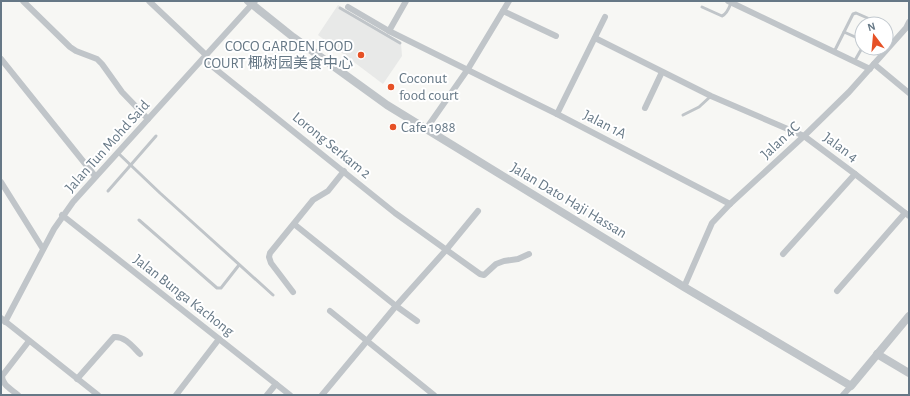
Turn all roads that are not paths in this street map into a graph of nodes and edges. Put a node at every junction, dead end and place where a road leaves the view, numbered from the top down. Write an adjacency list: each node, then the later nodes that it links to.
1 (23, 1): 35 (street)
2 (149, 1): 23 (street, Lorong Serkam 2)
3 (406, 1): 15 (street)
4 (509, 1): 10 (street)
5 (252, 2): 23 (street, Jalan Tun Mohd Said); 36 (street, Jalan Dato Haji Hassan)
6 (730, 2): 8 (lane); 21 (street)
7 (348, 7): 13 (street, Jalan 1A)
8 (702, 7)
9 (340, 8): 13 (lane)
10 (503, 11): 17 (street); 27 (street)
11 (863, 16): 16 (lane)
12 (605, 17): 19 (street)
13 (362, 18): 15 (street, Jalan 1A); 20 (lane)
14 (908, 26): 26 (street, Jalan 4C)
15 (389, 31): 27 (street, Jalan 1A)
16 (844, 32): 18 (lane); 21 (lane)
17 (556, 36)
18 (854, 36)
19 (595, 38): 29 (street, Jalan 4); 33 (street)
20 (400, 43)
21 (834, 52): 25 (street)
22 (857, 56): 25 (lane)
23 (205, 57): 35 (street, Jalan Tun Mohd Said); 41 (street, Lorong Serkam 2)
24 (1, 59): 43 (street)
25 (854, 62): 28 (street)
26 (874, 64): 28 (street, Jalan 4C); 30 (street)
27 (468, 69): 33 (street, Jalan 1A); 36 (street)
28 (870, 70): 38 (street, Jalan 4C)
29 (662, 72): 31 (street, Jalan 4); 32 (street)
30 (909, 93)
31 (711, 96): 34 (lane); 38 (street, Jalan 4)
32 (645, 108)
33 (556, 114): 46 (street, Jalan 1A)
34 (683, 115)
35 (148, 120): 39 (street, Jalan Tun Mohd Said)
36 (426, 129): 57 (street, Jalan Dato Haji Hassan)
37 (156, 136): 40 (lane)
38 (804, 136): 42 (street, Jalan 4); 46 (street, Jalan 4C)
39 (117, 152): 40 (lane); 43 (street, Jalan Tun Mohd Said)
40 (130, 165): 45 (lane); 56 (lane)
41 (344, 171): 51 (street); 53 (street, Lorong Serkam 2)
42 (855, 174): 49 (street, Jalan 4); 55 (street)
43 (95, 176): 48 (street, Jalan Tun Mohd Said)
44 (1, 182): 52 (street)
45 (108, 191)
46 (730, 204): 57 (street, Jalan 4C)
47 (478, 211): 53 (street)
48 (62, 215): 52 (street, Jalan Tun Mohd Said); 66 (street, Jalan Bunga Kachong)
49 (907, 215): 58 (street)
50 (139, 220): 56 (lane)
51 (294, 224): 59 (street); 61 (street)
52 (43, 249): 64 (street, Jalan Tun Mohd Said)
53 (446, 250): 54 (street, Lorong Serkam 2); 61 (street)
54 (529, 254)
55 (783, 254)
56 (239, 265): 60 (lane)
57 (684, 287): 74 (street, Jalan Dato Haji Hassan)
58 (837, 291)
59 (293, 292)
60 (273, 295)
61 (396, 306): 65 (street); 68 (street)
62 (330, 311): 68 (street)
63 (909, 316): 70 (street)
64 (3, 320): 67 (street)
65 (416, 321)
66 (219, 339): 73 (street, Jalan Bunga Kachong); 77 (street)
67 (30, 341): 72 (street); 76 (street)
68 (367, 341): 80 (street); 81 (street)
69 (140, 354): 72 (street)
70 (877, 354): 71 (street); 74 (street)
71 (909, 373)
72 (77, 379): 75 (street)
73 (276, 384): 78 (street); 79 (street, Jalan Bunga Kachong)
74 (851, 386): 82 (street)
75 (95, 394)
76 (18, 395)
77 (176, 395)
78 (267, 395)
79 (290, 395)
80 (322, 395)
81 (434, 395)
82 (843, 395)

